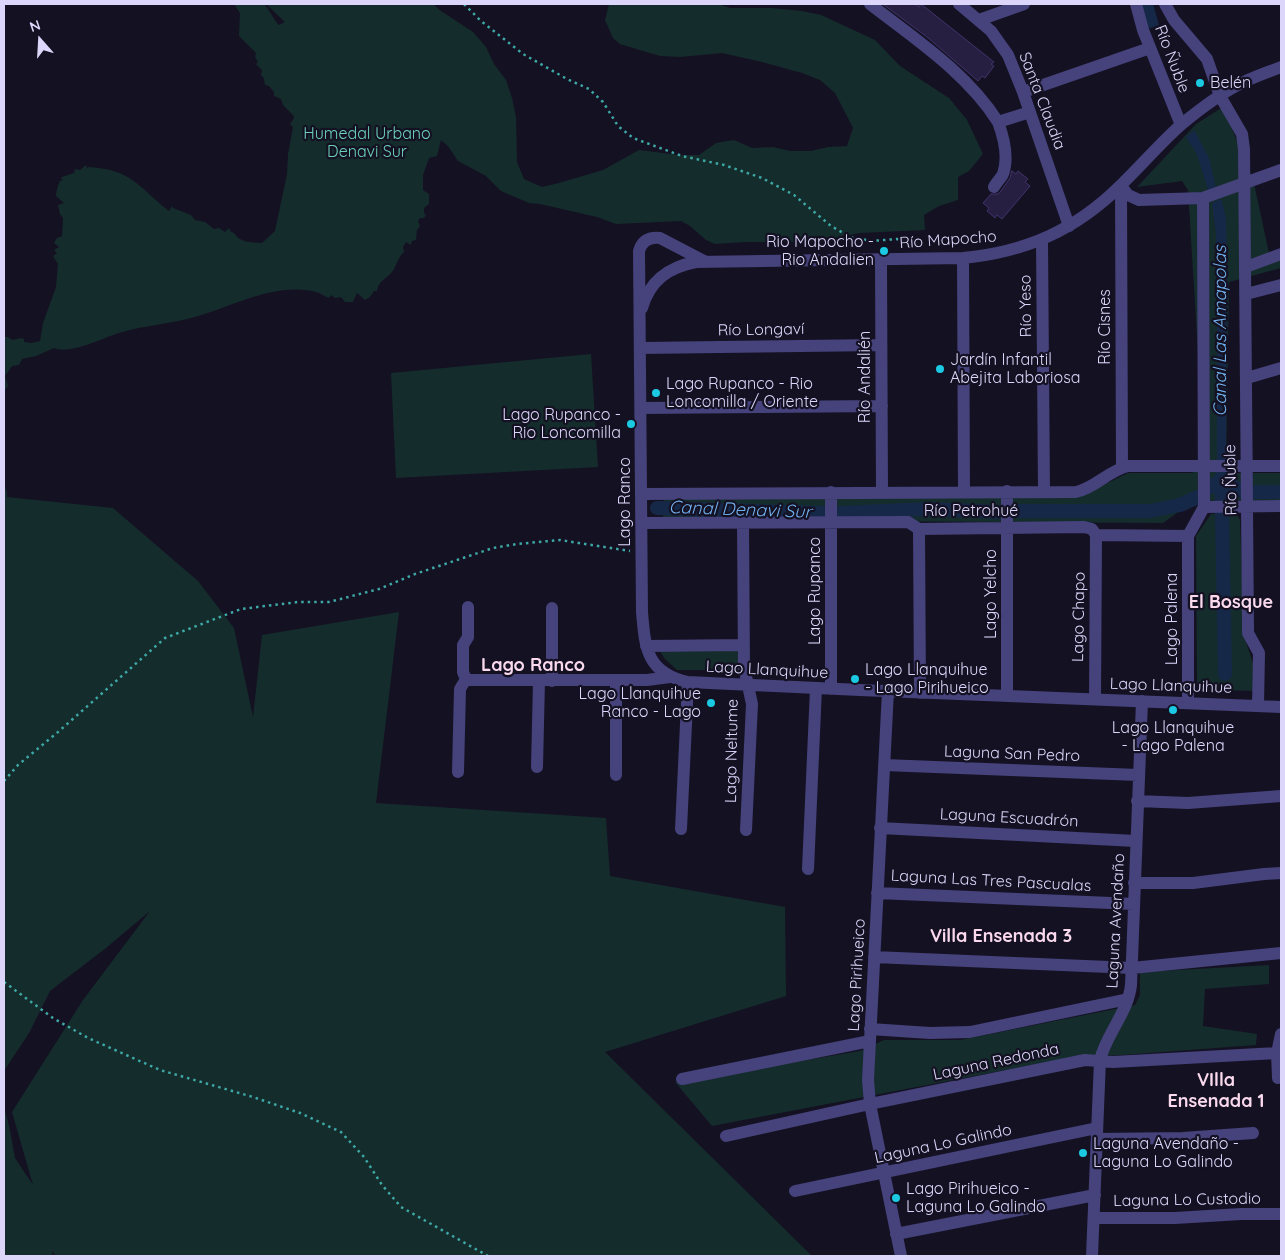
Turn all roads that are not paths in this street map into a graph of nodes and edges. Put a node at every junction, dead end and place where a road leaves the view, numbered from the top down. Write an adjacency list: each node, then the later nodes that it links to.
1 (870, 4): 12 (street)
2 (959, 4): 6 (street, Santa Claudia)
3 (1024, 4): 6 (street)
4 (1136, 4): 7 (street, Río Ñuble)
5 (1165, 4): 10 (street, Río Ñuble)
6 (979, 20): 9 (street, Santa Claudia)
7 (1150, 48): 9 (street); 13 (street, Río Ñuble)
8 (1281, 67): 10 (street, Río Mapocho)
9 (1023, 92): 11 (street, Santa Claudia)
10 (1220, 96): 13 (street, Río Mapocho); 15 (street, Río Ñuble)
11 (1030, 112): 12 (street); 19 (street, Santa Claudia)
12 (998, 122): 17 (street)
13 (1181, 125): 16 (street, Río Mapocho)
14 (1281, 170): 15 (street)
15 (1245, 183): 18 (street); 25 (street, Río Ñuble)
16 (1121, 186): 18 (street); 19 (street, Río Mapocho); 38 (street, Río Cisnes)
17 (994, 187)
18 (1203, 198): 35 (street, Río Ñuble)
19 (1070, 226): 20 (street, Río Mapocho)
20 (1042, 240): 22 (street, Río Mapocho); 40 (street, Río Yeso)
21 (1281, 254): 25 (street)
22 (963, 258): 23 (street, Río Mapocho); 43 (street)
23 (881, 261): 24 (street, Río Mapocho); 29 (street, Río Andalién)
24 (706, 262): 28 (street, Río Mapocho); 28 (street, Río Mapocho)
25 (1246, 267): 27 (street, Río Ñuble)
26 (1281, 284): 27 (street)
27 (1246, 294): 32 (street, Río Ñuble)
28 (641, 317): 30 (street, Lago Ranco)
29 (881, 345): 30 (street, Río Longaví); 33 (street, Río Andalién)
30 (640, 348): 34 (street, Lago Ranco)
31 (1281, 368): 32 (street)
32 (1246, 378): 36 (street, Río Ñuble)
33 (882, 406): 34 (street); 42 (street, Río Andalién)
34 (641, 408): 44 (street, Lago Ranco)
35 (1205, 466): 36 (street, Río Petrohué); 38 (street, Río Petrohué); 46 (street, Río Ñuble)
36 (1246, 466): 37 (street, Río Petrohué); 47 (street, Río Ñuble)
37 (1281, 466)
38 (1122, 468): 40 (street, Río Petrohué)
39 (1008, 491): 40 (street, Río Petrohué); 43 (street, Río Petrohué); 51 (street, Lago Yelcho)
40 (1044, 491)
41 (831, 492): 42 (street, Río Petrohué); 44 (street, Río Petrohué); 50 (street, Lago Rupanco)
42 (882, 492): 43 (street, Río Petrohué)
43 (964, 492)
44 (641, 494): 48 (street, Lago Ranco)
45 (1281, 506): 47 (street)
46 (1204, 507): 47 (street); 54 (street)
47 (1248, 507): 74 (street, Río Ñuble)
48 (641, 523): 49 (street, Río Petrohué); 58 (street, Lago Ranco)
49 (743, 523): 50 (street, Río Petrohué); 57 (street, Lago Neltume)
50 (831, 523): 52 (street, Río Petrohué); 67 (street, Lago Rupanco)
51 (1007, 528): 52 (street, Río Petrohué); 53 (street, Río Petrohué); 70 (street, Lago Yelcho)
52 (919, 529): 69 (street)
53 (1096, 535): 54 (street, Río Petrohué); 71 (street, Lago Chapo)
54 (1188, 536): 73 (street, Lago Palena)
55 (468, 607): 60 (street)
56 (552, 608): 63 (street)
57 (744, 645): 58 (street); 65 (street, Lago Neltume)
58 (646, 646): 59 (street, Lago Ranco)
59 (670, 676): 61 (street, Lago Llanquihue); 64 (street, Lago Llanquihue)
60 (466, 679): 62 (street, Lago Llanquihue); 78 (street)
61 (616, 680): 63 (street, Lago Llanquihue); 79 (street)
62 (538, 681): 63 (street, Lago Llanquihue); 77 (street)
63 (552, 681)
64 (688, 682): 65 (street, Lago Llanquihue); 84 (street)
65 (748, 685): 66 (street, Lago Llanquihue); 85 (street, Lago Neltume)
66 (816, 688): 67 (street, Lago Llanquihue); 87 (street)
67 (831, 689): 68 (street, Lago Llanquihue)
68 (888, 692): 69 (street, Lago Llanquihue); 76 (street, Lago Pirihueico)
69 (920, 693): 70 (street, Lago Llanquihue)
70 (1007, 696): 71 (street, Lago Llanquihue)
71 (1095, 699): 72 (street, Lago Llanquihue)
72 (1142, 701): 73 (street, Lago Llanquihue); 80 (street, Laguna Avendaño)
73 (1188, 703): 74 (street, Lago Llanquihue)
74 (1258, 706): 75 (street, Lago Llanquihue)
75 (1281, 707)
76 (884, 764): 80 (street, Laguna San Pedro); 83 (street, Lago Pirihueico)
77 (537, 767)
78 (458, 772)
79 (616, 775)
80 (1138, 775): 82 (street, Laguna Avendaño)
81 (1281, 796): 82 (street)
82 (1137, 801): 86 (street, Laguna Avendaño)
83 (880, 828): 86 (street, Laguna Escuadrón); 90 (street, Lago Pirihueico)
84 (681, 829)
85 (746, 830)
86 (1136, 841): 89 (street, Laguna Avendaño)
87 (808, 869)
88 (1281, 873): 89 (street)
89 (1134, 883): 91 (street, Laguna Avendaño)
90 (877, 893): 91 (street, Laguna Las Tres Pascualas); 93 (street, Lago Pirihueico)
91 (1134, 904): 94 (street, Laguna Avendaño)
92 (1281, 953): 94 (street)
93 (874, 957): 94 (street); 97 (street, Lago Pirihueico)
94 (1132, 968): 95 (street, Laguna Avendaño)
95 (1128, 999): 97 (street); 99 (street, Laguna Avendaño)
96 (1281, 1034): 98 (street)
97 (870, 1035): 100 (street); 102 (street, Lago Pirihueico)
98 (1277, 1053): 99 (street, Laguna Redonda); 101 (street)
99 (1100, 1060): 102 (street, Laguna Redonda); 104 (street, Laguna Avendaño)
100 (682, 1078)
101 (1278, 1078)
102 (870, 1104): 105 (street, Laguna Redonda); 106 (street, Lago Pirihueico)
103 (1253, 1133): 104 (street, Laguna Lo Galindo)
104 (1097, 1134): 106 (street, Laguna Lo Galindo); 108 (street, Laguna Avendaño)
105 (726, 1136)
106 (883, 1173): 107 (street, Laguna Lo Galindo); 111 (street, Lago Pirihueico)
107 (795, 1191)
108 (1095, 1195): 110 (street, Laguna Avendaño); 111 (street, Laguna Lo Custodio)
109 (1281, 1214): 110 (street, Laguna Lo Custodio)
110 (1094, 1218): 113 (street, Laguna Avendaño)
111 (896, 1234): 112 (street, Lago Pirihueico)
112 (901, 1256)
113 (1092, 1256)

